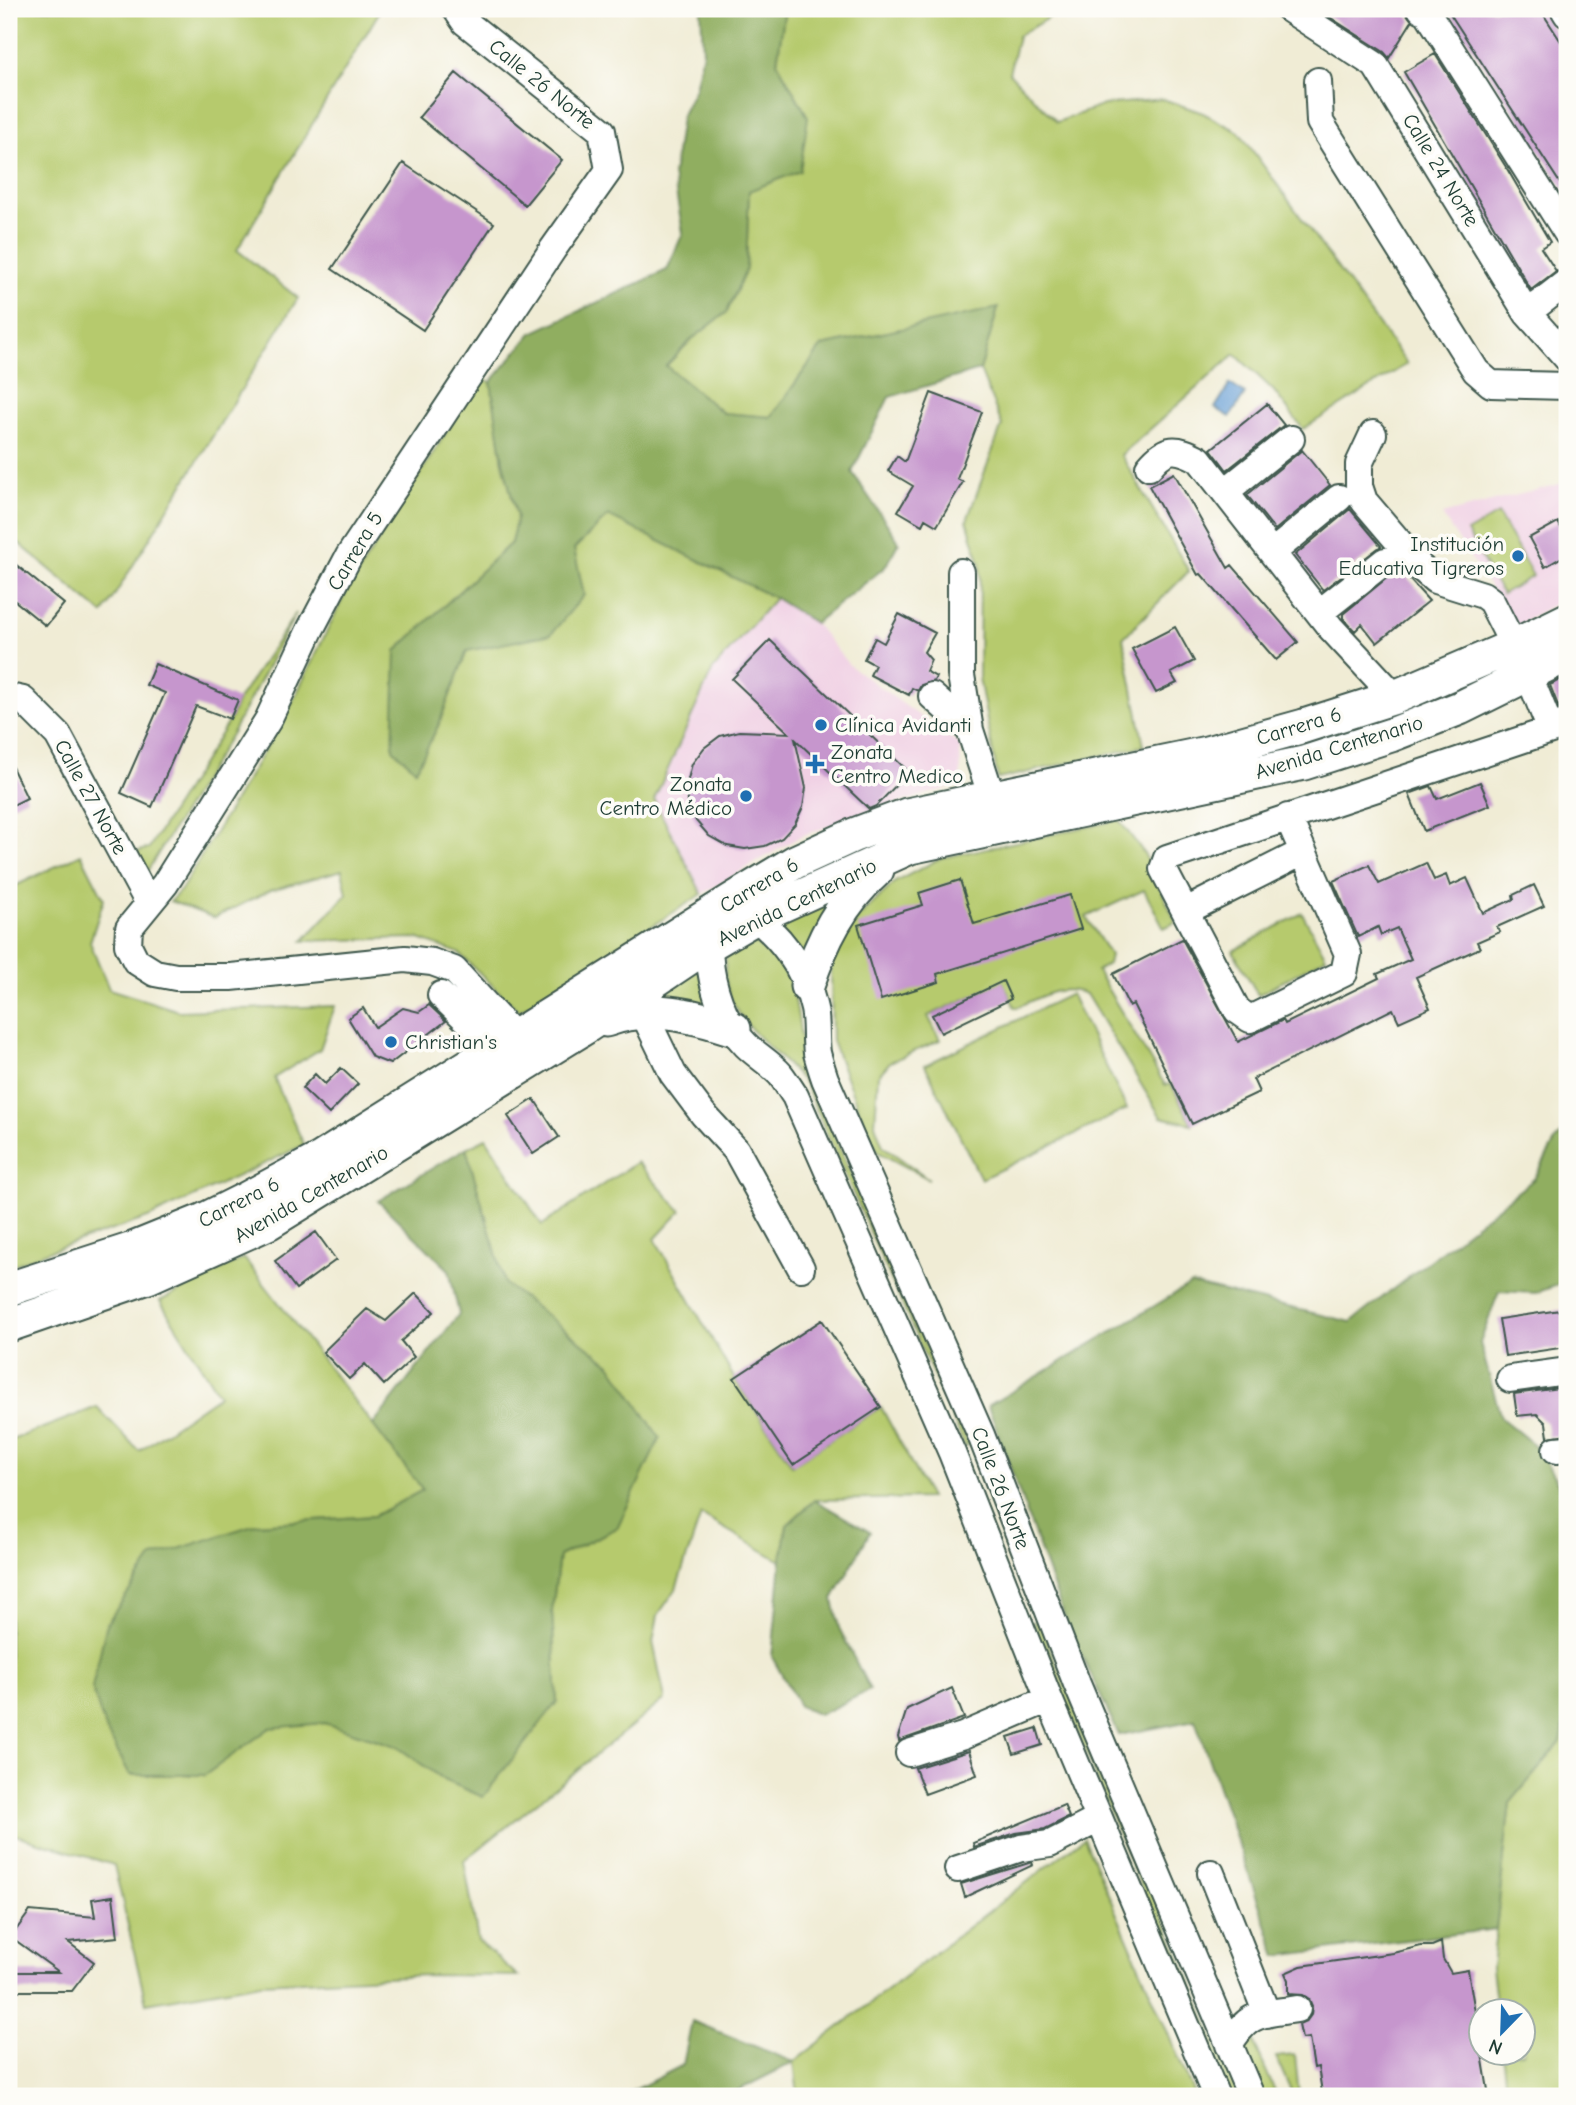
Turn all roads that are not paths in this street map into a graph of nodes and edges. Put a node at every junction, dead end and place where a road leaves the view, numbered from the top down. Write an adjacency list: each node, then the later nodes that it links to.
1 (456, 9): 7 (street, Calle 26 Norte)
2 (1289, 9): 10 (street, Calle 24 Norte)
3 (1421, 9): 8 (street)
4 (1564, 9): 5 (street)
5 (1567, 14)
6 (1318, 81): 12 (street)
7 (609, 170): 35 (street, Carrera 5)
8 (1563, 218)
9 (1567, 282): 10 (street)
10 (1527, 313): 11 (street, Calle 24 Norte)
11 (1567, 358)
12 (1567, 386)
13 (1373, 434): 23 (street)
14 (1291, 439): 16 (street)
15 (1149, 467): 16 (street)
16 (1226, 491): 18 (street)
17 (1339, 498): 18 (street)
18 (1273, 552): 21 (street)
19 (1385, 561): 21 (street)
20 (961, 572): 30 (street)
21 (1319, 613): 27 (street)
22 (1567, 620): 23 (main road, Carrera 6)
23 (1514, 646): 25 (street); 27 (main road, Carrera 6)
24 (1567, 655): 25 (main road, Avenida Centenario)
25 (1529, 676): 29 (street); 33 (main road, Avenida Centenario)
26 (932, 696): 30 (street)
27 (1395, 697): 31 (main road, Carrera 6)
28 (16, 699): 35 (street, Calle 27 Norte)
29 (1559, 726): 32 (street)
30 (970, 730): 31 (street)
31 (992, 798): 37 (main road, Carrera 6)
32 (1288, 817): 34 (street); 36 (street)
33 (910, 848): 37 (main road, Avenida Centenario); 38 (main road)
34 (1303, 852): 36 (street); 36 (street)
35 (148, 902): 41 (street, Carrera 5)
36 (1186, 911)
37 (727, 919): 38 (street, Calle 26 Norte); 41 (main road, Carrera 6); 42 (main road, Avenida Centenario); 43 (street, Calle 26 Norte)
38 (807, 986): 56 (street, Calle 26 Norte)
39 (441, 995): 41 (street)
40 (643, 1012): 42 (main road); 43 (main road); 44 (street)
41 (507, 1028): 45 (main road, Carrera 6)
42 (584, 1028): 46 (main road, Avenida Centenario)
43 (734, 1029): 49 (street, Calle 26 Norte)
44 (801, 1268)
45 (9, 1289)
46 (9, 1325)
47 (1567, 1371): 48 (street)
48 (1510, 1379)
49 (1048, 1697): 50 (street); 51 (street, Calle 26 Norte)
50 (909, 1753)
51 (1100, 1819): 52 (street); 57 (street, Calle 26 Norte)
52 (958, 1869)
53 (1211, 1873): 55 (street)
54 (1297, 2009): 55 (street)
55 (1267, 2014): 56 (street)
56 (1229, 2045): 58 (street, Calle 26 Norte)
57 (1216, 2096)
58 (1251, 2096)

